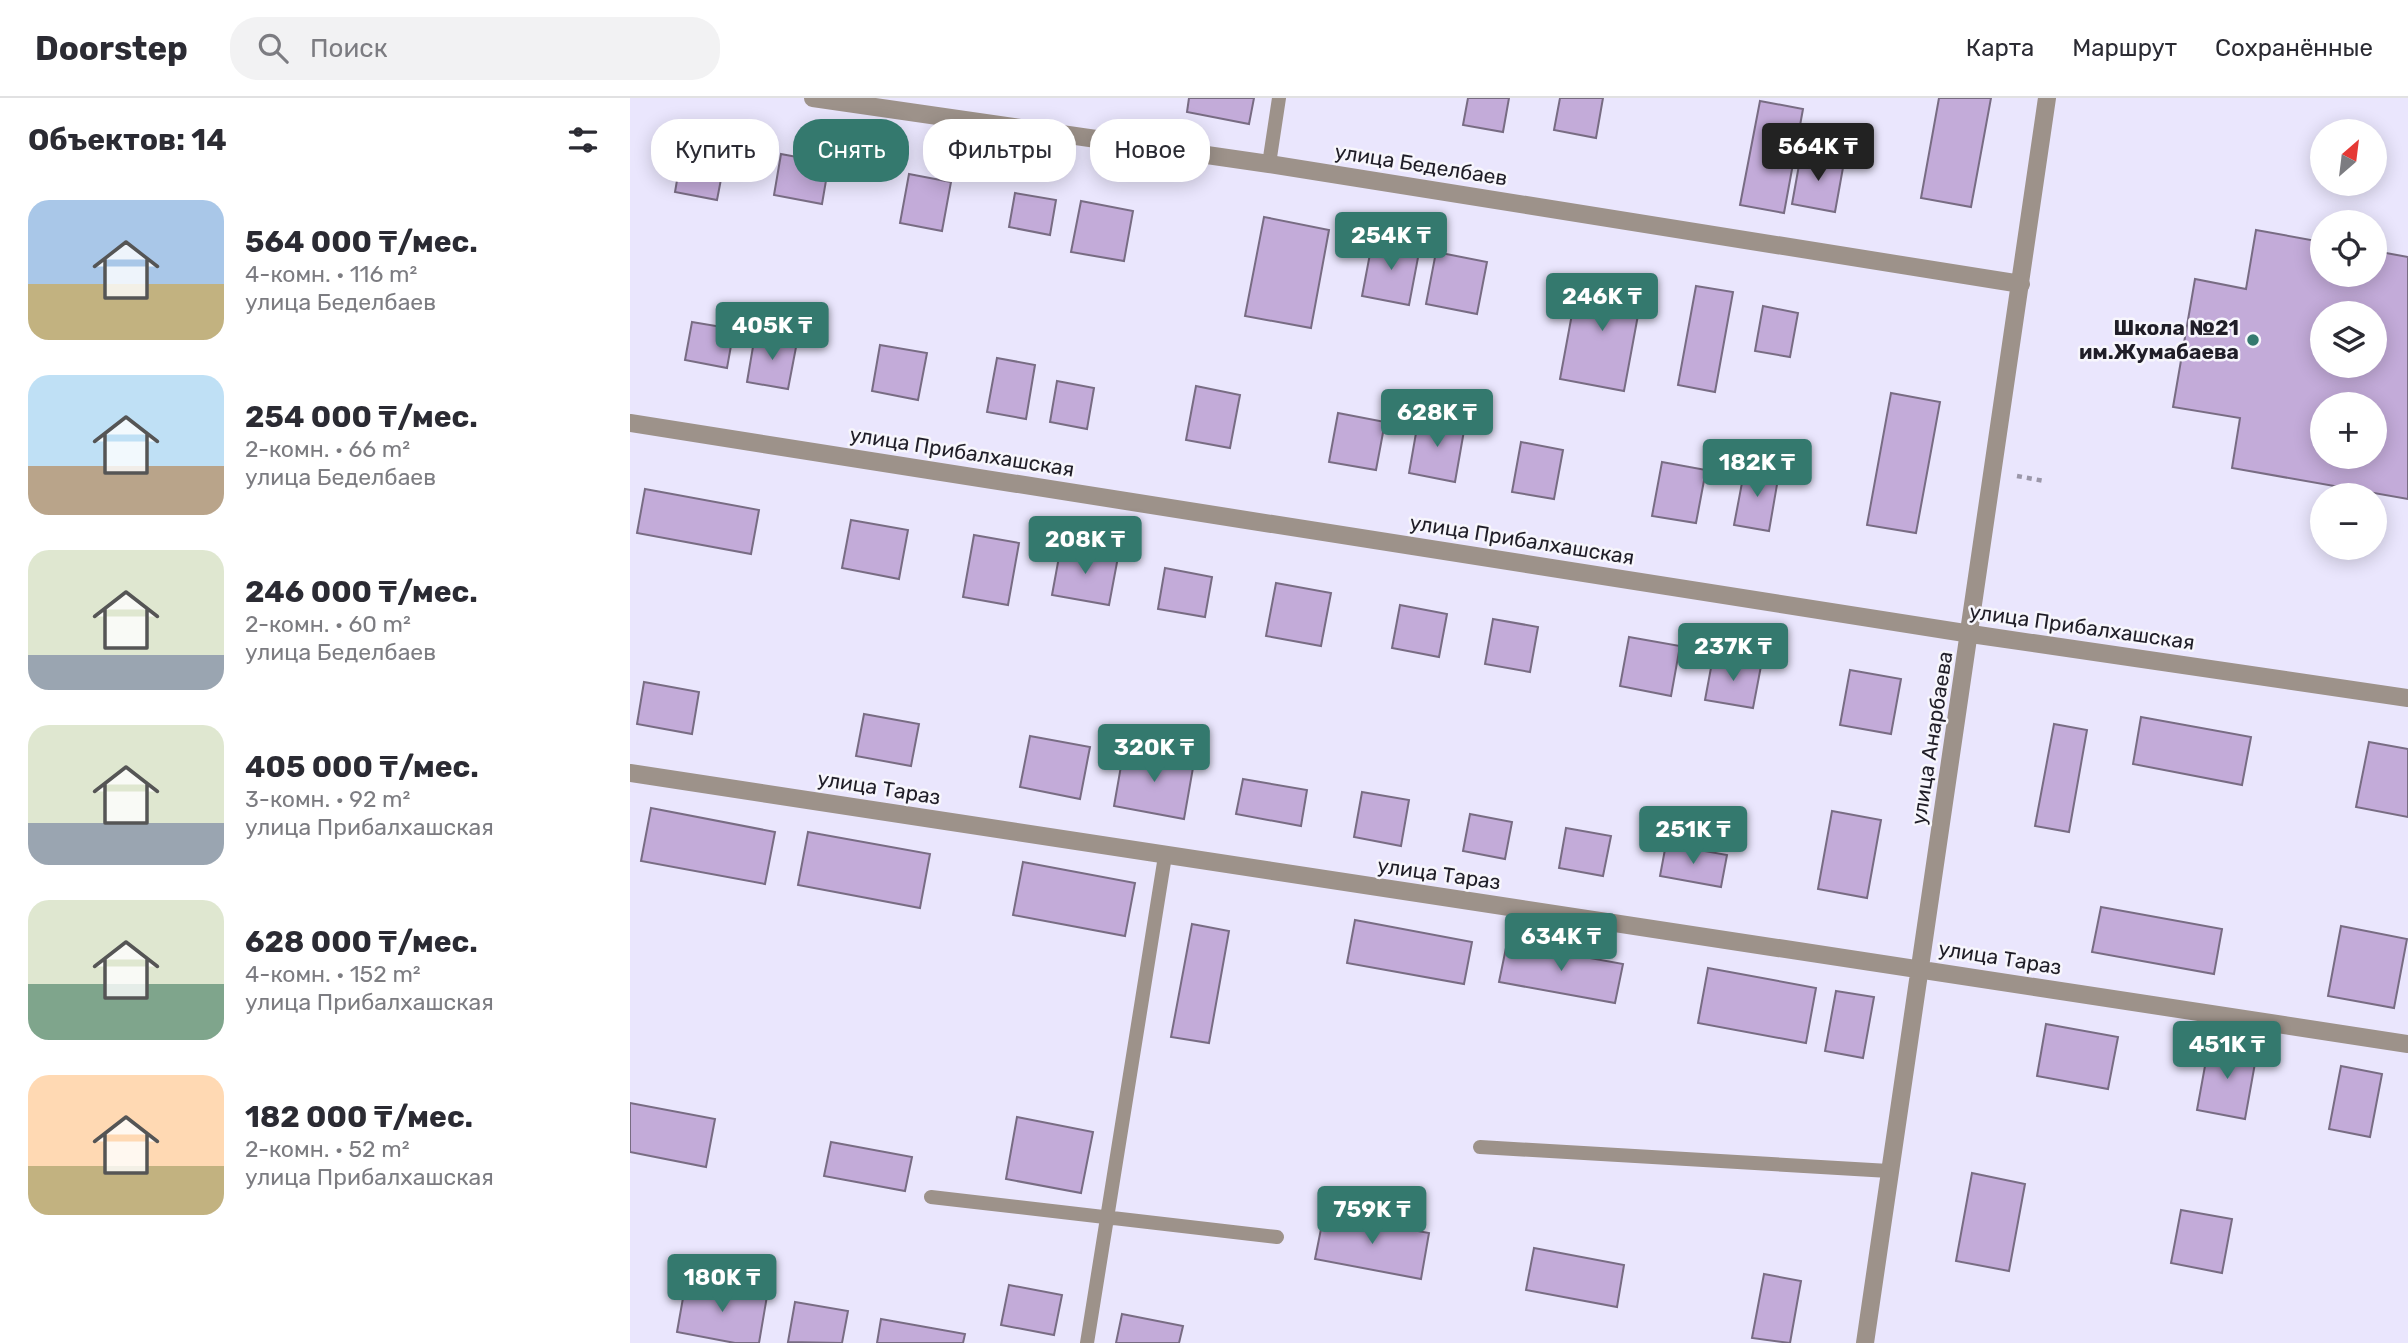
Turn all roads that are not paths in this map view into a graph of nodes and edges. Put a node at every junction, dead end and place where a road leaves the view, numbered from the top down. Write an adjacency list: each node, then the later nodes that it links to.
1 (813, 98): 4 (street, улица Беделбаев)
2 (1279, 98): 4 (lane)
3 (2047, 98): 5 (street, улица Анарбаева)
4 (1269, 164): 5 (street, улица Беделбаев)
5 (2021, 284): 7 (street, улица Анарбаева)
6 (630, 423): 7 (street, улица Прибалхашская)
7 (1971, 634): 8 (street, улица Прибалхашская); 11 (street, улица Анарбаева)
8 (2408, 698)
9 (630, 772): 10 (street, улица Тараз)
10 (1165, 856): 11 (street, улица Тараз); 16 (lane)
11 (1918, 968): 12 (street, улица Тараз); 14 (street, улица Анарбаева)
12 (2408, 1044)
13 (1480, 1146): 14 (lane)
14 (1889, 1171): 19 (street, улица Анарбаева)
15 (931, 1197): 16 (lane)
16 (1107, 1217): 17 (lane); 18 (lane)
17 (1277, 1237)
18 (1087, 1343)
19 (1865, 1343)

